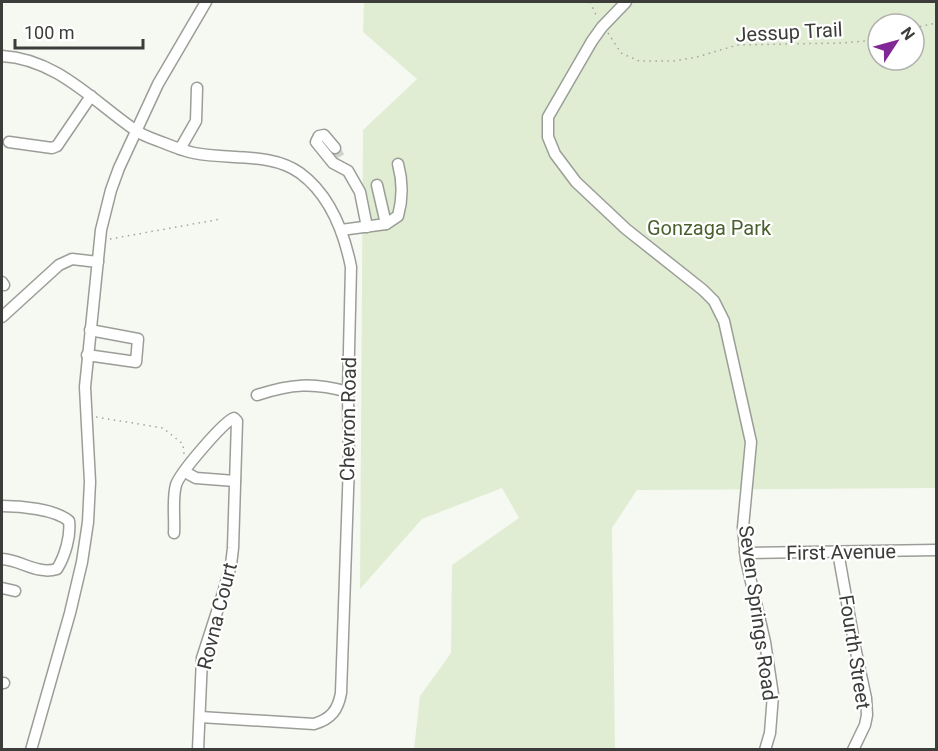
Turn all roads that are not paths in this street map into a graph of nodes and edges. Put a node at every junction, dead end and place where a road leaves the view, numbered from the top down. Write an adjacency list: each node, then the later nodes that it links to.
1 (206, 2): 6 (street)
2 (626, 2): 29 (street, Seven Springs Road)
3 (2, 56): 5 (street, Chevron Road)
4 (197, 88): 9 (street)
5 (91, 96): 6 (street, Chevron Road); 7 (street)
6 (136, 131): 9 (street, Chevron Road); 17 (street)
7 (9, 142)
8 (335, 148): 12 (street)
9 (180, 149): 16 (street, Chevron Road)
10 (341, 159): 12 (street)
11 (398, 164): 14 (street)
12 (348, 171): 15 (street)
13 (377, 185): 14 (street)
14 (386, 224): 15 (street)
15 (367, 226): 16 (street)
16 (341, 230): 21 (street, Chevron Road)
17 (98, 262): 18 (street); 19 (street)
18 (2, 317)
19 (90, 330): 20 (street); 20 (street)
20 (87, 355): 34 (street)
21 (348, 392): 22 (street); 33 (street, Chevron Road)
22 (257, 395)
23 (185, 472): 24 (street); 24 (street, Rovna Court); 26 (street)
24 (235, 481): 33 (street, Rovna Court)
25 (2, 506): 30 (street)
26 (174, 533)
27 (936, 550): 28 (street, First Avenue)
28 (838, 552): 29 (street, First Avenue); 37 (street, Fourth Street)
29 (745, 553): 36 (street, Seven Springs Road)
30 (2, 559)
31 (2, 588): 32 (street)
32 (15, 591)
33 (200, 717): 35 (street, Rovna Court)
34 (31, 750)
35 (198, 750)
36 (765, 750)
37 (853, 750)

